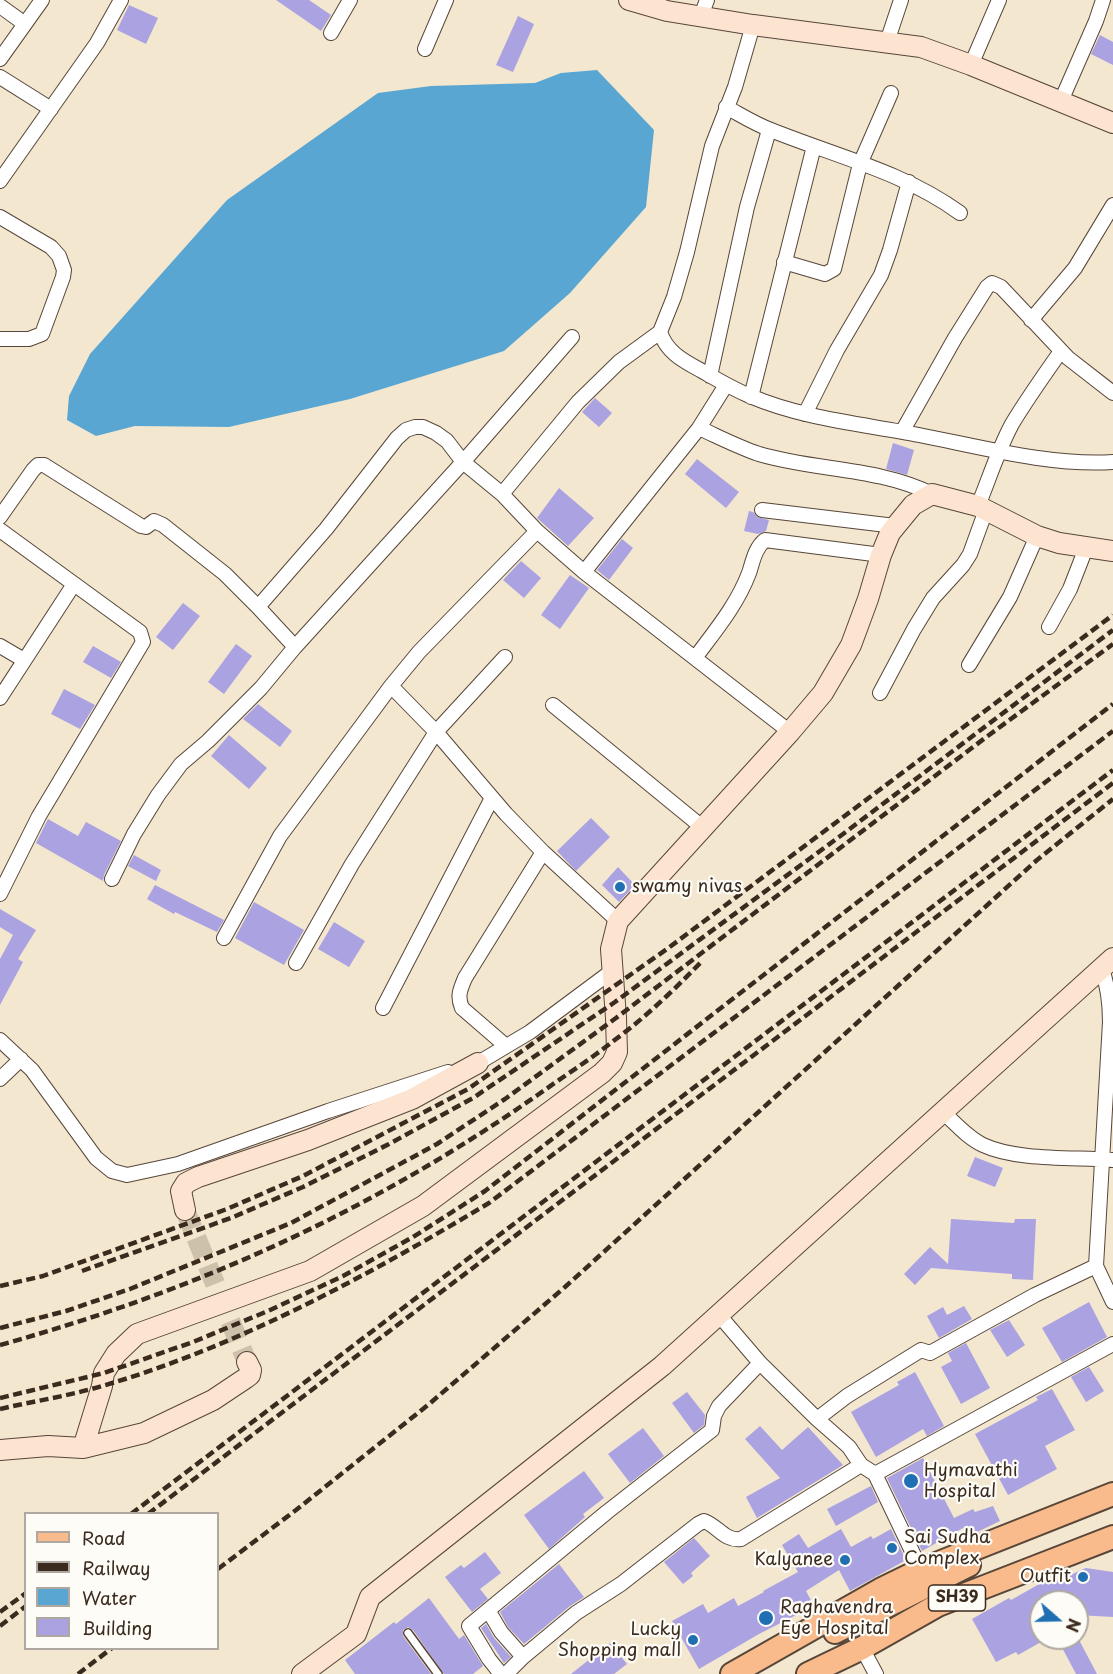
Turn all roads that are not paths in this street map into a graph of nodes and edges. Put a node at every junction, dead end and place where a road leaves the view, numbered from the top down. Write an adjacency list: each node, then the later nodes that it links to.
1 (42, 0): 11 (street)
2 (121, 0): 22 (street)
3 (350, 0): 13 (street)
4 (446, 0): 15 (street)
5 (629, 0): 10 (street)
6 (901, 0): 14 (street)
7 (999, 0): 17 (street)
8 (1103, 0): 20 (street)
9 (0, 6): 11 (street)
10 (704, 8): 12 (street)
11 (25, 24): 16 (street)
12 (753, 25): 14 (street); 21 (street)
13 (331, 33)
14 (887, 42): 17 (street)
15 (425, 49)
16 (0, 58)
17 (971, 64): 20 (street)
18 (0, 77): 22 (street)
19 (891, 93): 26 (street)
20 (1061, 101): 23 (street)
21 (726, 107): 24 (street); 34 (street)
22 (51, 109): 27 (street)
23 (1113, 123)
24 (769, 129): 25 (street); 38 (street)
25 (814, 146): 26 (street); 32 (street)
26 (860, 164): 28 (street); 32 (street)
27 (0, 181)
28 (909, 183): 30 (street); 42 (street)
29 (1113, 205): 33 (street)
30 (960, 213)
31 (0, 217): 36 (street)
32 (784, 262): 41 (street)
33 (1031, 320): 37 (street); 44 (street)
34 (660, 332): 38 (street); 48 (street)
35 (572, 337): 46 (street)
36 (0, 339)
37 (1061, 351): 40 (street); 45 (street)
38 (711, 376): 39 (street)
39 (726, 385): 41 (street); 43 (street)
40 (1113, 393)
41 (751, 397): 42 (street)
42 (805, 414): 44 (street)
43 (699, 428): 49 (street); 60 (street)
44 (902, 432): 45 (street)
45 (999, 451): 47 (street); 50 (street)
46 (463, 462): 48 (street); 62 (street); 65 (street)
47 (1113, 462)
48 (502, 494): 55 (street)
49 (932, 494): 50 (street); 53 (street)
50 (982, 508): 56 (street); 71 (street)
51 (762, 510): 53 (street)
52 (0, 517): 62 (street)
53 (895, 525): 59 (street)
54 (0, 530): 61 (street)
55 (537, 531): 60 (street); 70 (street)
56 (1037, 536): 57 (street); 69 (street)
57 (1086, 548): 58 (street); 63 (street)
58 (1113, 551)
59 (881, 555): 67 (street); 75 (street)
60 (584, 572): 67 (street)
61 (74, 584): 68 (street); 80 (street)
62 (258, 607): 65 (street)
63 (1049, 627)
64 (0, 646): 68 (street)
65 (295, 647): 79 (street)
66 (505, 657): 74 (street)
67 (695, 658): 75 (street)
68 (24, 660): 72 (street)
69 (969, 665)
70 (391, 686): 74 (street); 82 (street)
71 (880, 693)
72 (0, 698)
73 (553, 705): 77 (street)
74 (436, 732): 76 (street); 83 (street)
75 (790, 732): 77 (street)
76 (492, 798): 78 (street); 86 (street)
77 (702, 827): 81 (street)
78 (543, 852): 81 (street); 88 (street)
79 (112, 879)
80 (0, 894)
81 (618, 921): 85 (street)
82 (224, 938)
83 (296, 963)
84 (1107, 964): 92 (street); 93 (street)
85 (612, 971): 88 (street); 102 (street)
86 (383, 1008)
87 (0, 1040): 89 (street)
88 (506, 1046): 90 (street)
89 (21, 1059): 90 (street); 91 (street)
90 (478, 1063): 94 (street)
91 (0, 1080)
92 (943, 1113): 93 (street); 97 (street)
93 (1107, 1159): 95 (street)
94 (185, 1210)
95 (1096, 1266): 96 (street); 101 (street)
96 (1112, 1296)
97 (719, 1315): 100 (street); 114 (street)
98 (1113, 1344): 105 (street)
99 (247, 1362): 102 (street)
100 (760, 1363): 101 (street); 110 (street)
101 (817, 1419): 104 (street)
102 (83, 1448): 103 (street)
103 (0, 1450)
104 (861, 1465): 105 (street); 113 (street)
105 (875, 1474): 109 (street)
106 (1113, 1494): 109 (main road, SH39)
107 (1113, 1511): 119 (main road)
108 (1113, 1537): 112 (main road, SH39)
109 (921, 1570): 118 (main road, SH39)
110 (488, 1610): 113 (street); 116 (street)
111 (408, 1633): 115 (lane)
112 (862, 1648): 120 (main road, SH39); 121 (street)
113 (523, 1657): 117 (street)
114 (302, 1674)
115 (438, 1674)
116 (501, 1674)
117 (506, 1674)
118 (732, 1674)
119 (760, 1674)
120 (808, 1674)
121 (876, 1674)

